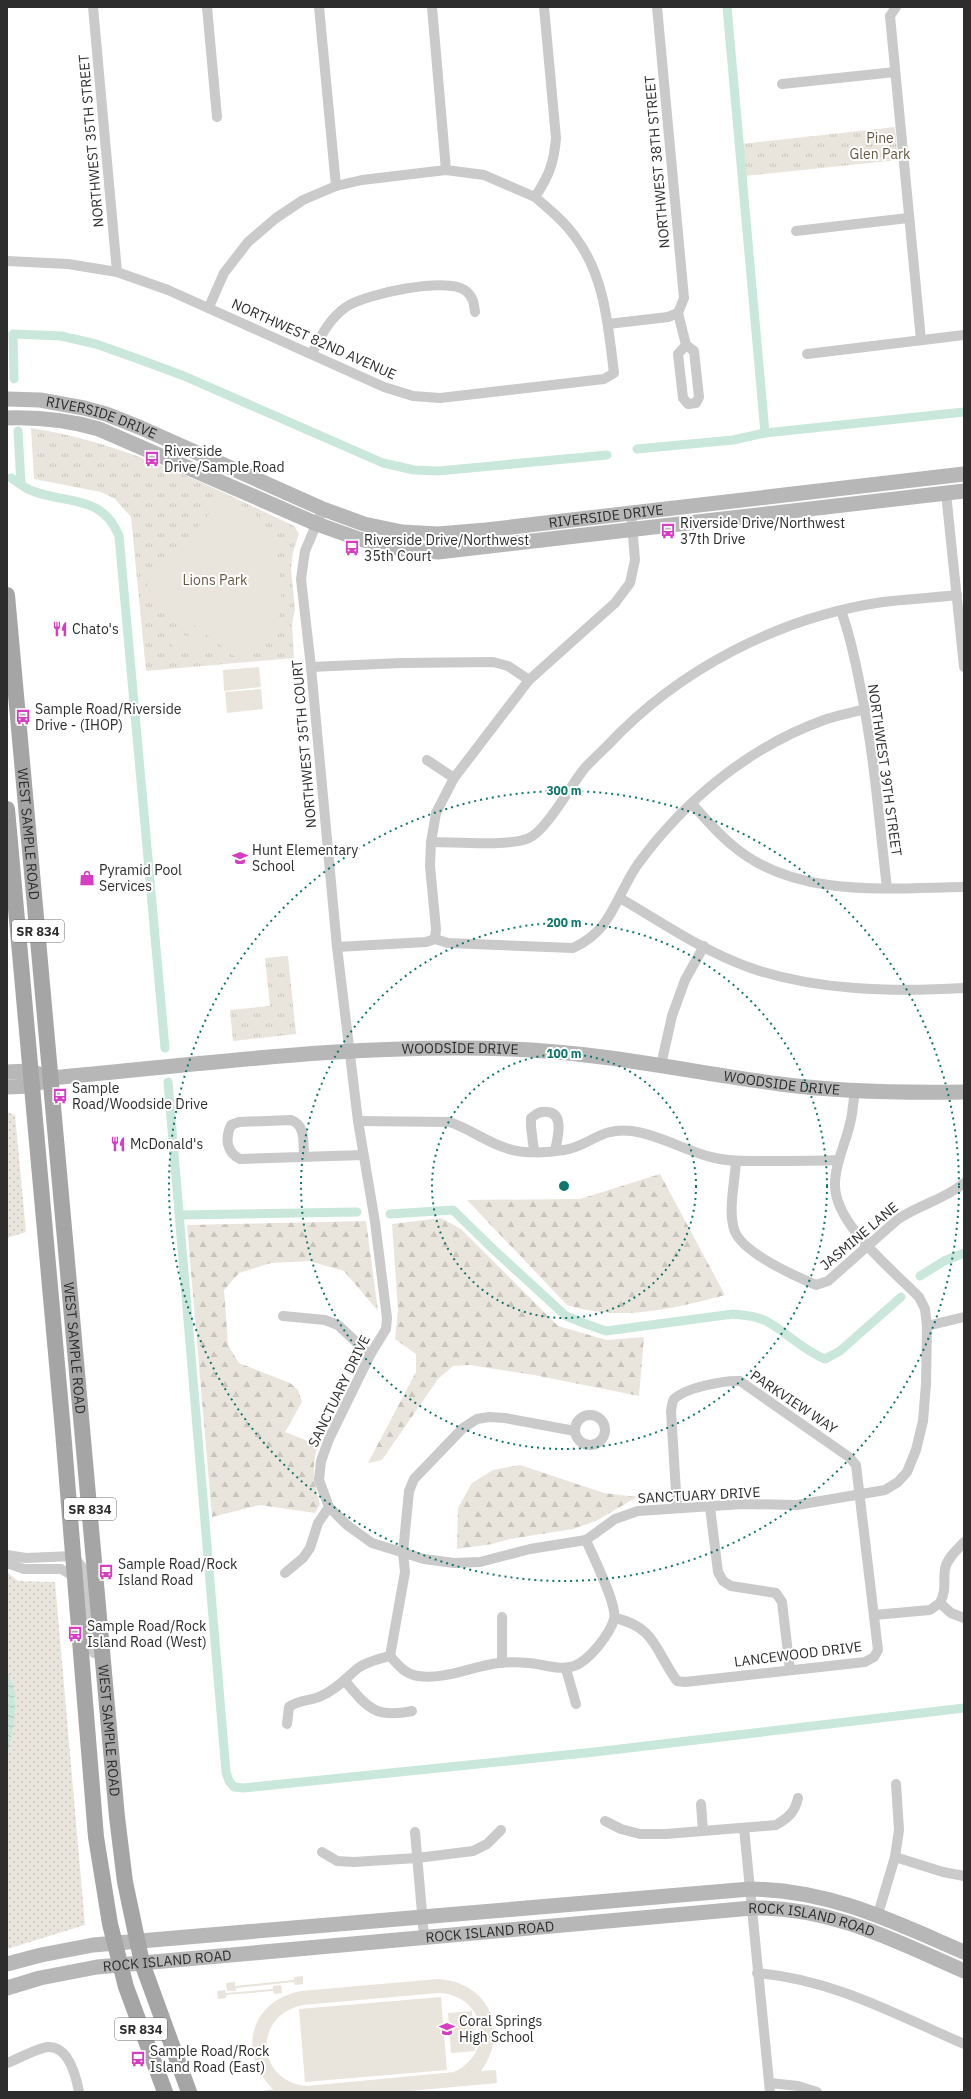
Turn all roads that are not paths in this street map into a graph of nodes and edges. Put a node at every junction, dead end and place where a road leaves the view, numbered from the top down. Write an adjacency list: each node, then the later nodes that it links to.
1 (93, 7): 17 (street, NORTHWEST 35TH STREET)
2 (207, 7): 10 (street)
3 (319, 7): 12 (street)
4 (432, 7): 11 (street)
5 (544, 7): 13 (street)
6 (657, 7): 20 (street, NORTHWEST 38TH STREET)
7 (895, 7): 8 (street)
8 (895, 72): 9 (street); 14 (street)
9 (782, 84)
10 (217, 117)
11 (446, 170): 12 (street); 13 (street)
12 (336, 186): 18 (street)
13 (535, 196): 21 (street)
14 (908, 218): 15 (street); 23 (street)
15 (796, 231)
16 (7, 261): 17 (street, NORTHWEST 82ND AVENUE)
17 (117, 272): 18 (street, NORTHWEST 82ND AVENUE)
18 (209, 307): 25 (street, NORTHWEST 82ND AVENUE)
19 (475, 312): 25 (street)
20 (678, 313): 21 (street); 24 (street)
21 (608, 324): 25 (street, NORTHWEST 82ND AVENUE)
22 (964, 335): 23 (street)
23 (921, 340): 26 (street)
24 (686, 345): 24 (street)
25 (312, 353)
26 (806, 354)
27 (7, 399): 32 (street, RIVERSIDE DRIVE)
28 (7, 418): 34 (street, RIVERSIDE DRIVE)
29 (964, 474): 33 (street, RIVERSIDE DRIVE)
30 (964, 491): 31 (street, RIVERSIDE DRIVE)
31 (946, 493): 35 (street, RIVERSIDE DRIVE); 37 (street)
32 (323, 509): 33 (street, RIVERSIDE DRIVE); 34 (street, NORTHWEST 35TH COURT)
33 (631, 512): 35 (street)
34 (317, 524): 35 (street, RIVERSIDE DRIVE); 39 (street, NORTHWEST 35TH COURT)
35 (632, 530): 41 (street)
36 (7, 595): 42 (main road, WEST SAMPLE ROAD / SR 834)
37 (957, 595): 38 (street); 40 (street)
38 (841, 611): 43 (street, NORTHWEST 39TH STREET); 48 (street)
39 (312, 667): 41 (street); 54 (street, NORTHWEST 35TH COURT)
40 (964, 667)
41 (528, 680): 45 (street)
42 (10, 698): 59 (main road, WEST SAMPLE ROAD / SR 834)
43 (865, 709): 46 (street); 50 (street, NORTHWEST 39TH STREET)
44 (427, 760): 45 (street)
45 (454, 778): 48 (street)
46 (692, 804): 50 (street); 51 (street)
47 (7, 809): 60 (main road, WEST SAMPLE ROAD / SR 834)
48 (431, 842): 52 (street)
49 (964, 887): 50 (street)
50 (887, 888)
51 (620, 898): 52 (street); 53 (street)
52 (435, 939): 54 (street)
53 (704, 946): 55 (street); 57 (street)
54 (337, 947): 56 (street, NORTHWEST 35TH COURT)
55 (964, 988)
56 (350, 1051): 57 (street, WOODSIDE DRIVE); 59 (street, WOODSIDE DRIVE); 64 (street, SANCTUARY DRIVE)
57 (661, 1065): 62 (street, WOODSIDE DRIVE)
58 (7, 1072): 60 (street)
59 (51, 1078): 60 (street, WOODSIDE DRIVE); 74 (main road, WEST SAMPLE ROAD / SR 834)
60 (30, 1079): 61 (street); 72 (main road, WEST SAMPLE ROAD / SR 834)
61 (7, 1087)
62 (854, 1092): 63 (street, WOODSIDE DRIVE); 69 (street, SANCTUARY DRIVE)
63 (964, 1092)
64 (358, 1121): 65 (street); 67 (street, SANCTUARY DRIVE)
65 (534, 1151): 66 (street); 66 (street)
66 (556, 1151): 70 (street)
67 (363, 1155): 68 (street); 78 (street, SANCTUARY DRIVE)
68 (304, 1157): 68 (street)
69 (839, 1160): 70 (street); 73 (street, SANCTUARY DRIVE)
70 (736, 1161): 73 (street, JASMINE LANE)
71 (964, 1183): 73 (street, JASMINE LANE)
72 (46, 1240): 74 (main road); 79 (main road, WEST SAMPLE ROAD / SR 834)
73 (867, 1245): 77 (street, SANCTUARY DRIVE)
74 (71, 1300): 88 (main road, WEST SAMPLE ROAD / SR 834)
75 (283, 1316): 78 (street)
76 (964, 1316): 77 (street)
77 (927, 1326): 81 (street, SANCTUARY DRIVE)
78 (370, 1355): 82 (street, SANCTUARY DRIVE)
79 (63, 1431): 88 (main road); 90 (main road, WEST SAMPLE ROAD / SR 834)
80 (576, 1431): 87 (street)
81 (859, 1494): 83 (street, SANCTUARY DRIVE); 84 (street, PARKVIEW WAY); 95 (street, LANCEWOOD DRIVE)
82 (329, 1507): 87 (street, SANCTUARY DRIVE); 92 (street)
83 (710, 1507): 84 (street, SANCTUARY DRIVE); 102 (street)
84 (677, 1508): 85 (street, SANCTUARY DRIVE)
85 (586, 1540): 87 (street, SANCTUARY DRIVE); 97 (street)
86 (964, 1542): 94 (street)
87 (403, 1553): 99 (street)
88 (94, 1554): 103 (main road, WEST SAMPLE ROAD / SR 834)
89 (7, 1555): 90 (street)
90 (73, 1556): 93 (main road, WEST SAMPLE ROAD / SR 834); 103 (street)
91 (7, 1563): 93 (street)
92 (285, 1573)
93 (75, 1577): 128 (main road, WEST SAMPLE ROAD / SR 834)
94 (940, 1603): 95 (street); 98 (street)
95 (874, 1614): 102 (street, LANCEWOOD DRIVE)
96 (502, 1617): 100 (street)
97 (615, 1618): 101 (street); 102 (street, LANCEWOOD DRIVE)
98 (964, 1618)
99 (390, 1656): 100 (street); 104 (street)
100 (502, 1663): 101 (street)
101 (566, 1669): 105 (street)
102 (790, 1670)
103 (104, 1675): 127 (main road, WEST SAMPLE ROAD / SR 834)
104 (345, 1681): 106 (street); 107 (street)
105 (576, 1704)
106 (412, 1710)
107 (287, 1724)
108 (896, 1784): 117 (street)
109 (798, 1798): 112 (street)
110 (701, 1804): 114 (street)
111 (605, 1821): 114 (street)
112 (744, 1828): 114 (street); 120 (street)
113 (501, 1830): 118 (street)
114 (703, 1831)
115 (415, 1832): 118 (street)
116 (322, 1852): 118 (street)
117 (895, 1857): 119 (street); 123 (street)
118 (417, 1858): 124 (street)
119 (964, 1876)
120 (750, 1889): 121 (street); 122 (street, ROCK ISLAND ROAD); 123 (street, ROCK ISLAND ROAD)
121 (752, 1908): 125 (street, ROCK ISLAND ROAD); 133 (street, ROCK ISLAND ROAD); 134 (street)
122 (492, 1911): 124 (street, ROCK ISLAND ROAD); 125 (street)
123 (878, 1914): 129 (street, ROCK ISLAND ROAD)
124 (423, 1917): 126 (street); 127 (street, ROCK ISLAND ROAD)
125 (494, 1931): 126 (street, ROCK ISLAND ROAD)
126 (424, 1936): 130 (street, ROCK ISLAND ROAD)
127 (137, 1942): 128 (street, ROCK ISLAND ROAD); 130 (main road, WEST SAMPLE ROAD / SR 834)
128 (116, 1943): 131 (street, ROCK ISLAND ROAD); 132 (main road, WEST SAMPLE ROAD / SR 834)
129 (964, 1952)
130 (142, 1963): 132 (street, ROCK ISLAND ROAD); 141 (main road, WEST SAMPLE ROAD / SR 834)
131 (7, 1964)
132 (120, 1965): 135 (street, ROCK ISLAND ROAD); 140 (main road, WEST SAMPLE ROAD / SR 834)
133 (964, 1971)
134 (757, 1973): 136 (street); 138 (street)
135 (7, 1988)
136 (964, 2044)
137 (7, 2063): 139 (street)
138 (770, 2087): 142 (street)
139 (79, 2092)
140 (165, 2092)
141 (189, 2092)
142 (817, 2092)

